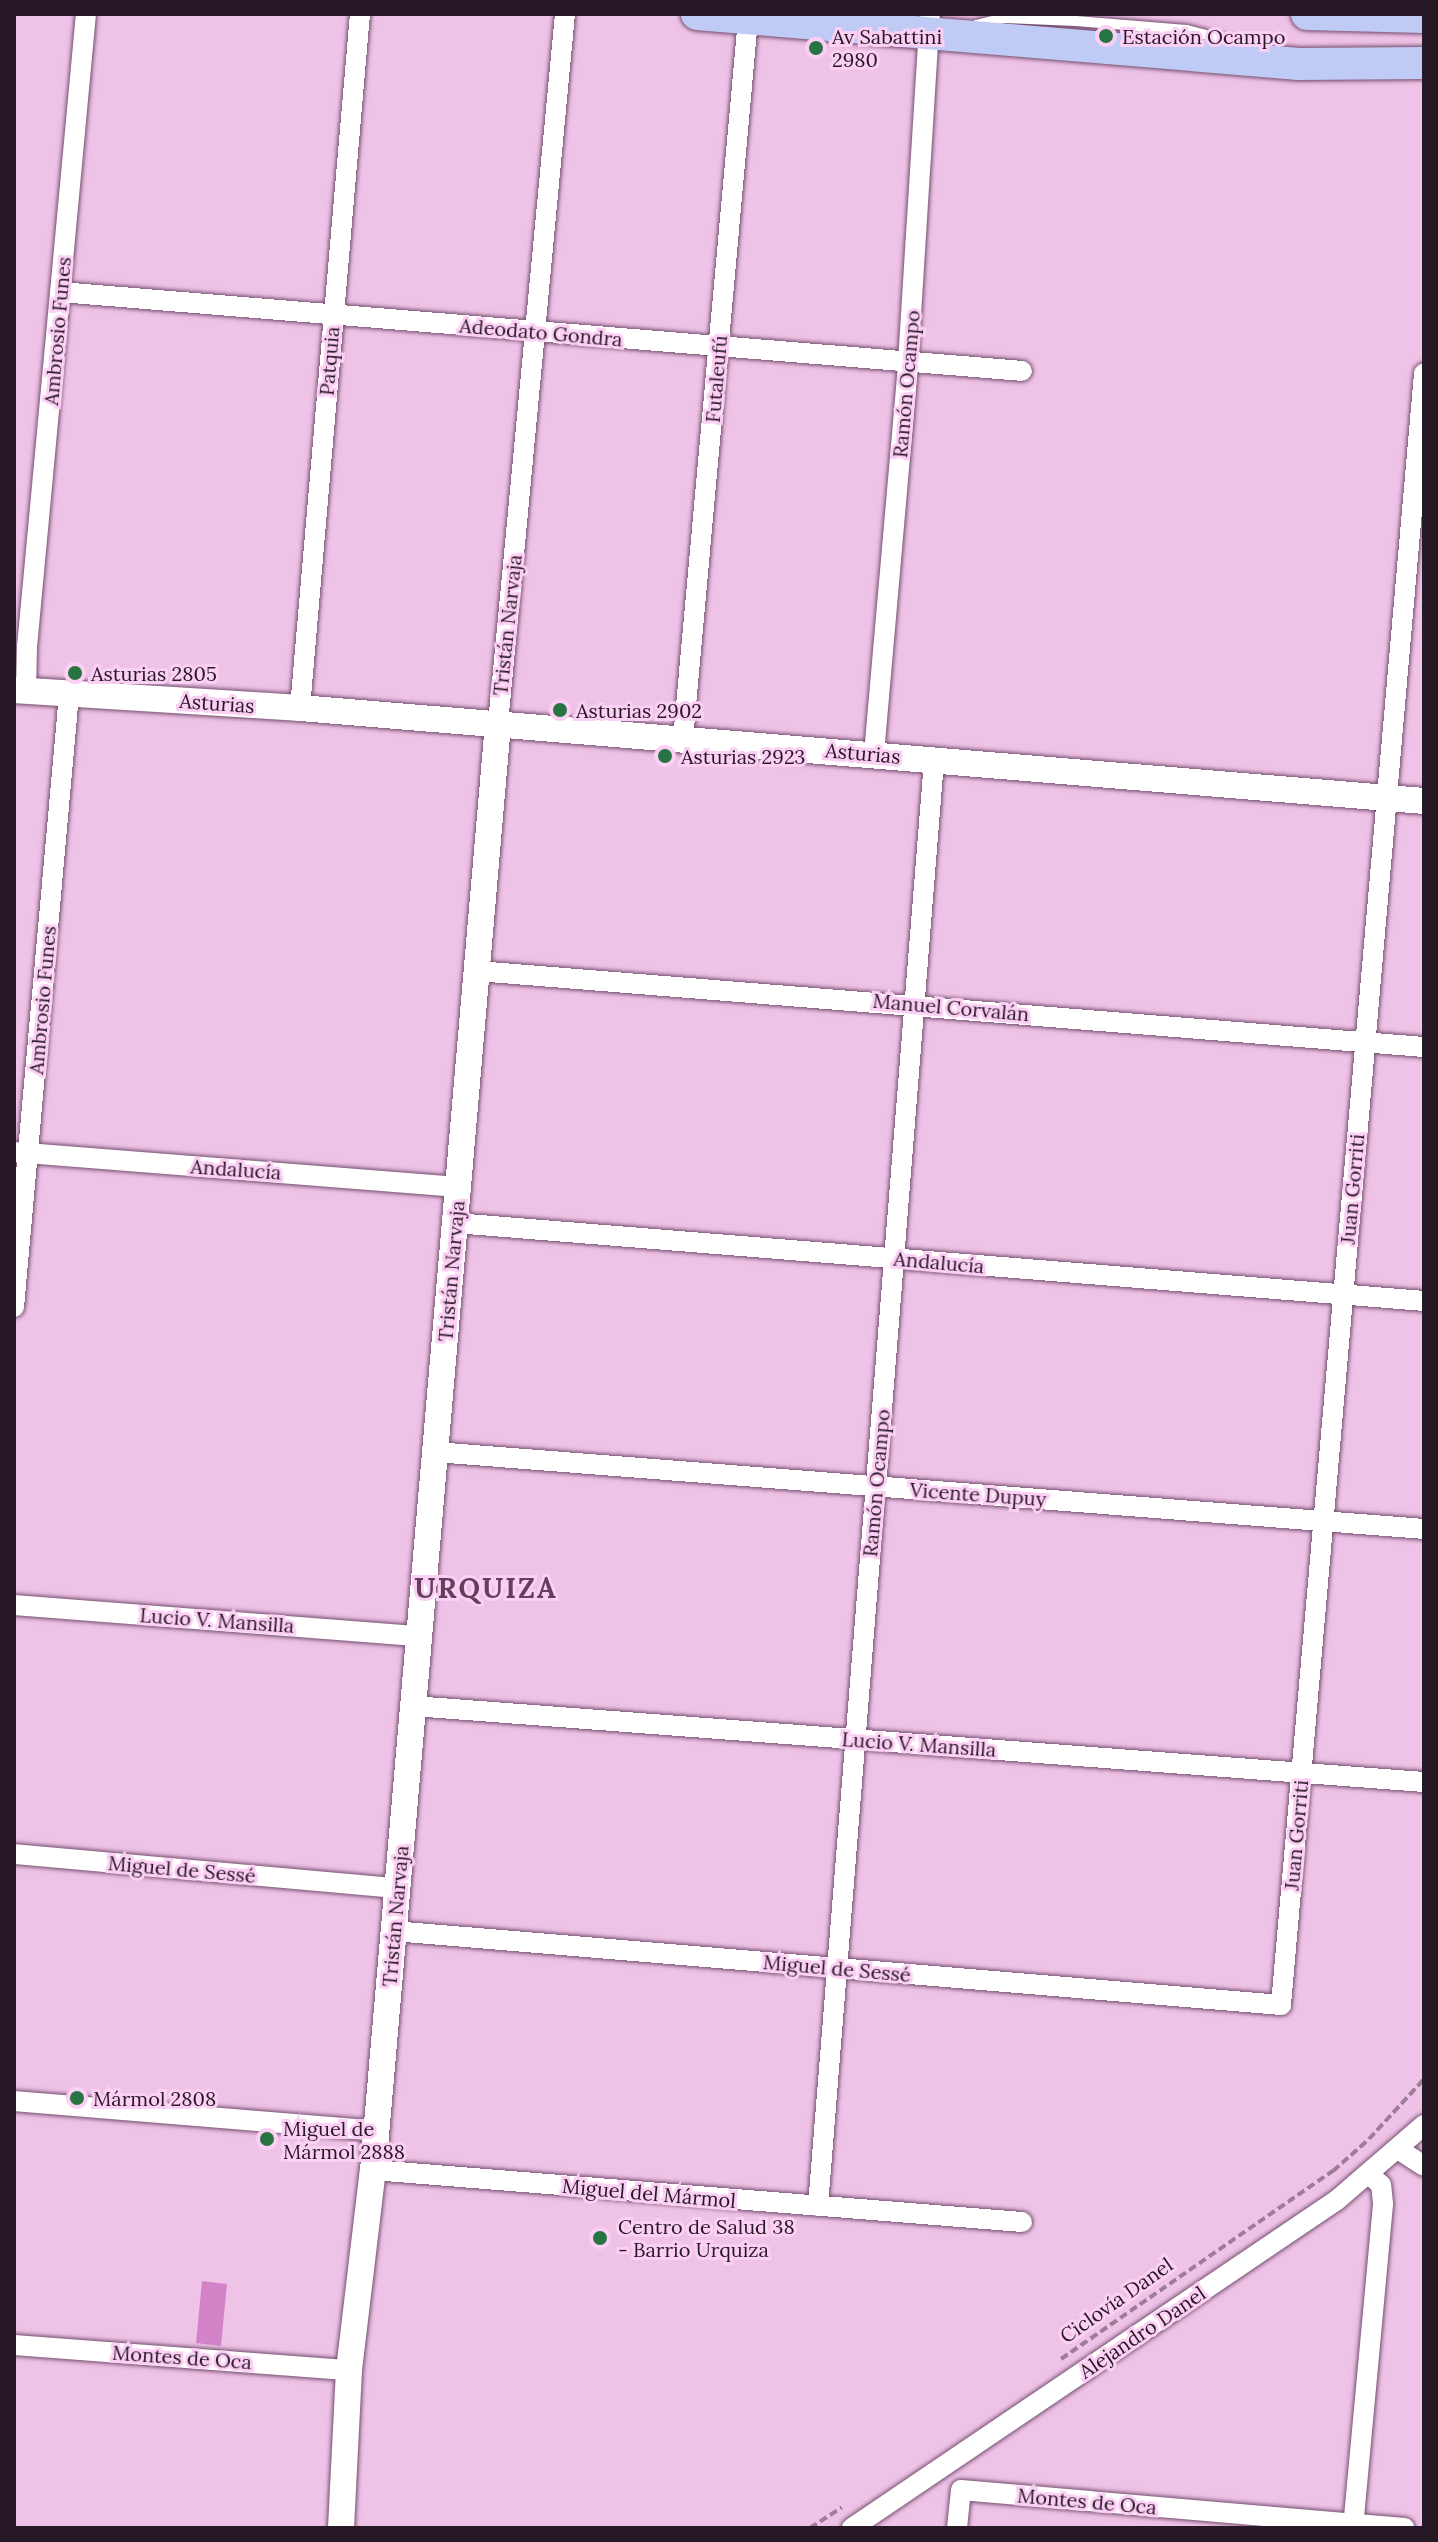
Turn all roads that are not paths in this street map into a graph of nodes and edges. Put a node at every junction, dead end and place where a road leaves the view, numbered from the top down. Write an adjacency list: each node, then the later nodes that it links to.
1 (86, 14): 12 (street, Ambrosio Funes)
2 (360, 14): 13 (street, Patquia)
3 (565, 14): 14 (street, Tristán Narvaja)
4 (697, 14): 7 (main road)
5 (1307, 14): 6 (main road)
6 (1424, 17)
7 (748, 19): 8 (main road); 15 (street, Futaleufú)
8 (931, 25): 10 (main road); 16 (street, Ramón Ocampo)
9 (1424, 63): 10 (main road)
10 (1333, 64): 11 (street)
11 (1424, 78)
12 (60, 292): 13 (street, Adeodato Gondra); 20 (street, Ambrosio Funes)
13 (333, 314): 14 (street, Adeodato Gondra); 23 (street, Patquia)
14 (536, 331): 15 (street, Adeodato Gondra); 24 (street, Tristán Narvaja)
15 (719, 346): 16 (street, Adeodato Gondra); 25 (street, Futaleufú)
16 (908, 362): 17 (street, Adeodato Gondra); 26 (street, Ramón Ocampo)
17 (1022, 371)
18 (1424, 373): 28 (street, Juan Gorriti)
19 (14, 624): 20 (street)
20 (27, 647): 21 (street, Ambrosio Funes)
21 (20, 691): 22 (street, Asturias)
22 (69, 694): 23 (street, Asturias); 34 (street, Ambrosio Funes)
23 (300, 708): 24 (street, Asturias)
24 (498, 724): 25 (street, Asturias); 30 (street, Tristán Narvaja)
25 (683, 739): 26 (street, Asturias)
26 (874, 754): 27 (street, Asturias)
27 (934, 760): 28 (street, Asturias); 31 (street, Ramón Ocampo)
28 (1386, 798): 29 (street, Asturias); 32 (street, Juan Gorriti)
29 (1424, 801)
30 (477, 971): 31 (street, Manuel Corvalán); 35 (street, Tristán Narvaja)
31 (915, 1004): 32 (street, Manuel Corvalán); 37 (street, Ramón Ocampo)
32 (1365, 1043): 33 (street, Manuel Corvalán); 38 (street, Juan Gorriti)
33 (1424, 1047)
34 (21, 1153): 35 (street, Andalucía); 40 (street, Ambrosio Funes)
35 (458, 1187): 36 (street, Tristán Narvaja)
36 (455, 1223): 37 (street, Andalucía); 41 (street, Tristán Narvaja)
37 (894, 1258): 38 (street, Andalucía); 42 (street, Ramón Ocampo)
38 (1343, 1295): 39 (street, Andalucía); 43 (street, Juan Gorriti)
39 (1424, 1301)
40 (14, 1307)
41 (435, 1452): 42 (street, Vicente Dupuy); 46 (street, Tristán Narvaja)
42 (876, 1486): 43 (street, Vicente Dupuy); 48 (street, Ramón Ocampo)
43 (1323, 1521): 44 (street, Vicente Dupuy); 49 (street, Juan Gorriti)
44 (1424, 1529)
45 (14, 1605): 46 (street, Lucio V. Mansilla)
46 (419, 1636): 47 (street, Tristán Narvaja)
47 (413, 1706): 48 (street, Lucio V. Mansilla); 52 (street, Tristán Narvaja)
48 (856, 1739): 49 (street, Lucio V. Mansilla); 54 (street, Ramón Ocampo)
49 (1301, 1772): 50 (street, Lucio V. Mansilla); 55 (street, Juan Gorriti)
50 (1424, 1782)
51 (14, 1854): 52 (street, Miguel de Sessé)
52 (397, 1888): 53 (street, Tristán Narvaja)
53 (393, 1931): 54 (street, Miguel de Sessé); 58 (street, Tristán Narvaja)
54 (837, 1968): 55 (street, Miguel de Sessé); 63 (street, Ramón Ocampo)
55 (1281, 2005)
56 (14, 2101): 58 (street)
57 (1424, 2125): 59 (street, Alejandro Danel)
58 (376, 2131): 61 (street, Tristán Narvaja)
59 (1398, 2149): 60 (street); 62 (street, Alejandro Danel)
60 (1424, 2166)
61 (373, 2170): 63 (street, Miguel del Mármol); 66 (street, Tristán Narvaja)
62 (1369, 2174): 67 (street, Alejandro Danel); 69 (street)
63 (818, 2206): 64 (street, Miguel del Mármol)
64 (1022, 2222)
65 (14, 2345): 66 (street, Montes de Oca)
66 (349, 2370): 70 (street, Tristán Narvaja)
67 (940, 2469): 68 (street); 71 (street, Alejandro Danel)
68 (961, 2490): 69 (street, Montes de Oca); 72 (street)
69 (1353, 2526): 73 (street, Montes de Oca)
70 (341, 2528)
71 (852, 2528)
72 (957, 2528)
73 (1404, 2528)

